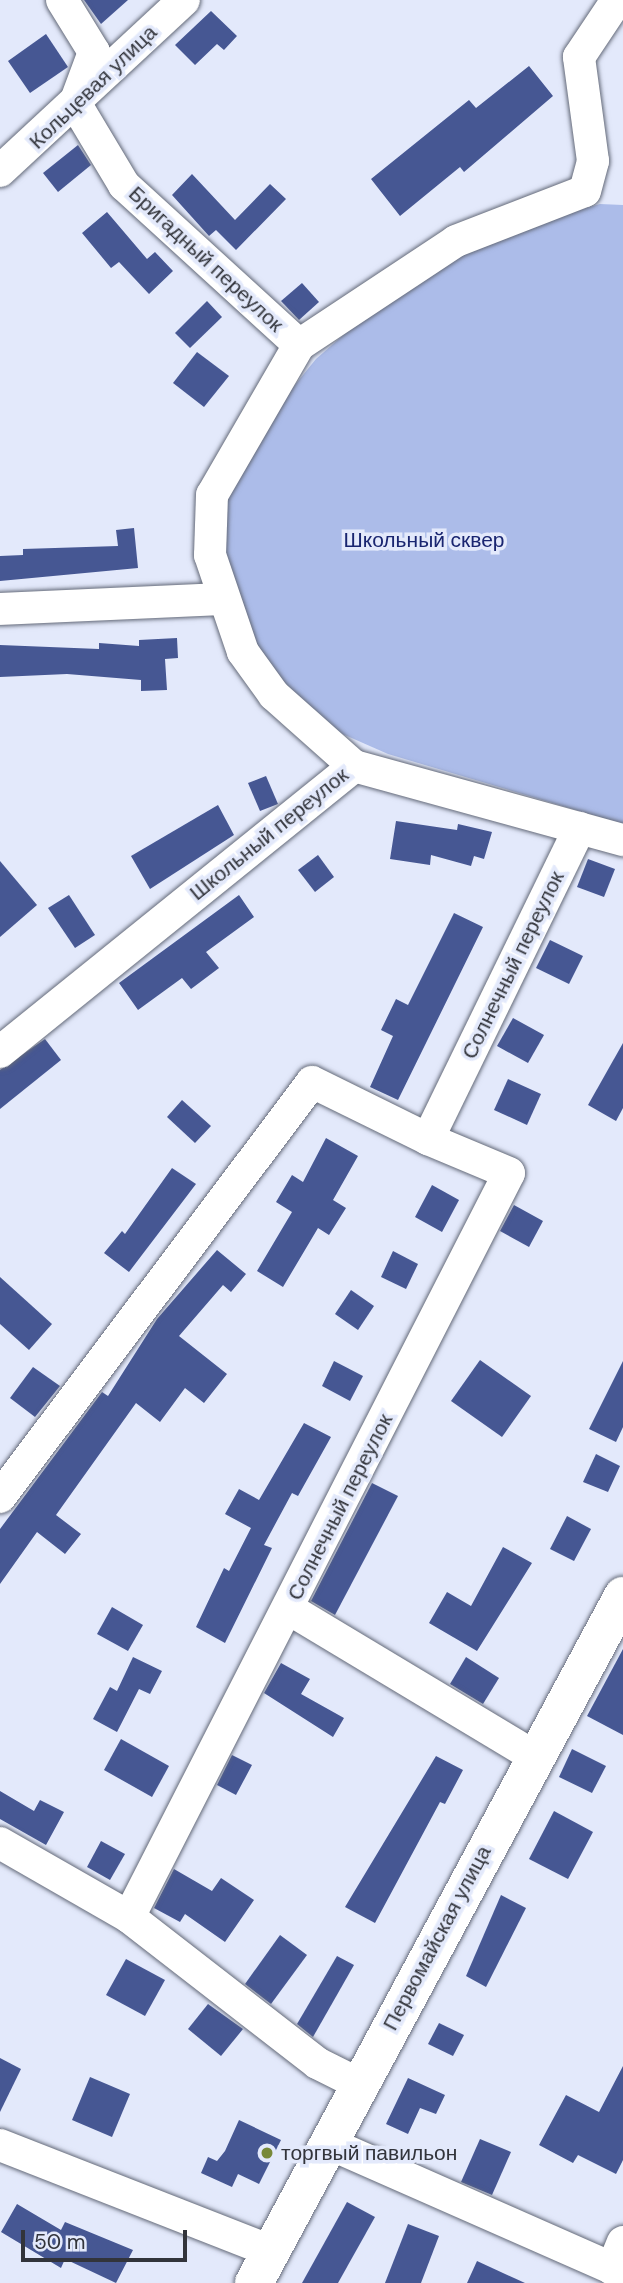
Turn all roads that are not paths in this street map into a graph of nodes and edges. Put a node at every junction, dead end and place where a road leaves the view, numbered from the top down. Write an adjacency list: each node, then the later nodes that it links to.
1 (62, 0): 4 (street)
2 (184, 0): 4 (street, Кольцевая улица)
3 (617, 0): 6 (street, Бригадный переулок)
4 (75, 103): 5 (street, Кольцевая улица); 6 (street, Бригадный переулок)
5 (0, 171)
6 (299, 345): 7 (street)
7 (223, 599): 8 (street); 9 (street)
8 (0, 609)
9 (354, 765): 10 (street, Школьный переулок); 12 (street, Школьный переулок)
10 (580, 828): 11 (street, Школьный переулок); 13 (street, Солнечный переулок)
11 (623, 840)
12 (0, 1052)
13 (428, 1139): 14 (street, Солнечный переулок); 16 (street, Солнечный переулок)
14 (0, 1497)
15 (623, 1596): 17 (main road, Первомайская улица)
16 (289, 1609): 17 (street); 19 (street, Солнечный переулок)
17 (534, 1756): 20 (main road, Первомайская улица)
18 (0, 1843): 19 (street)
19 (129, 1917): 20 (street)
20 (359, 2084): 21 (main road, Первомайская улица)
21 (328, 2143): 23 (street); 24 (main road, Первомайская улица)
22 (0, 2145): 24 (street)
23 (619, 2261)
24 (262, 2267)

